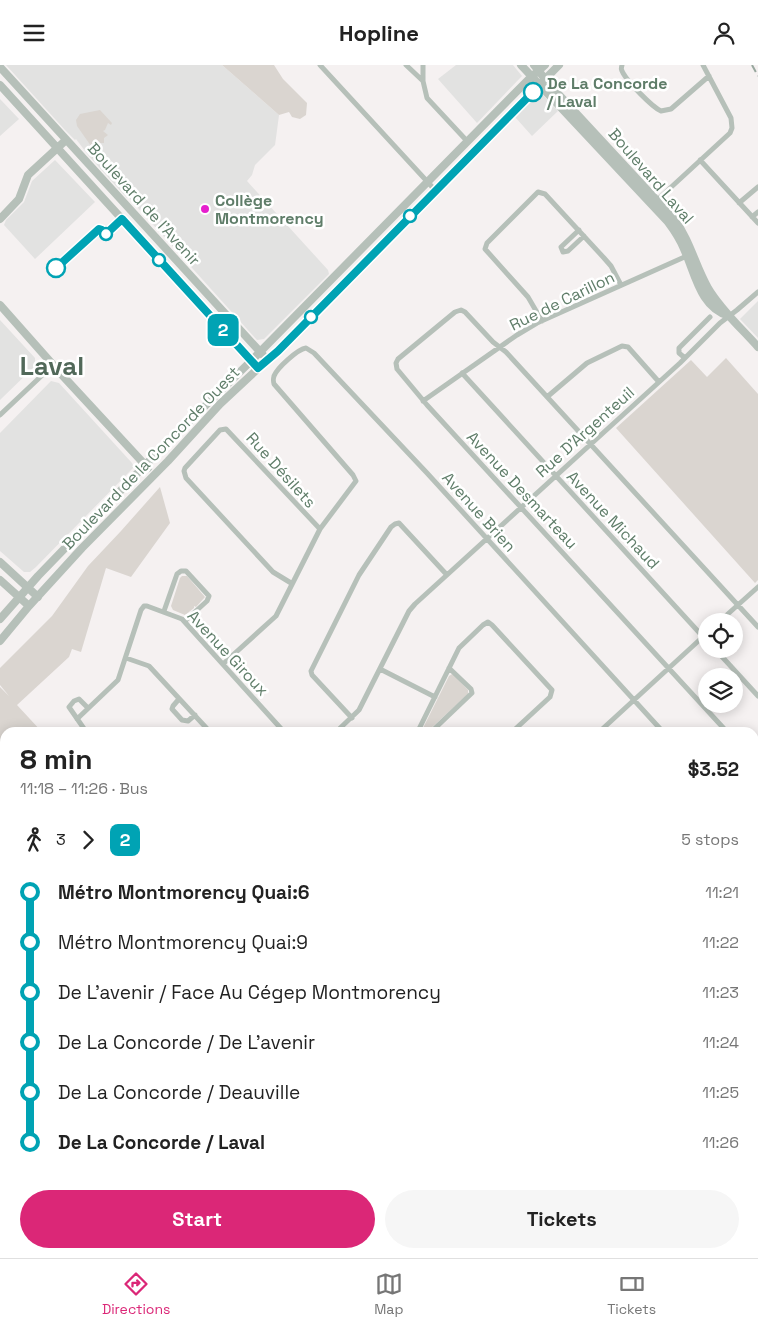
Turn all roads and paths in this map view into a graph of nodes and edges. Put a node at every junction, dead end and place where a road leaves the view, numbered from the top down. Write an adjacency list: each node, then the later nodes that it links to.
1 (320, 65): 19 (street)
2 (406, 65): 12 (street)
3 (423, 65): 12 (street)
4 (522, 65): 10 (street, Boulevard Laval)
5 (560, 65): 13 (street, Boulevard de la Concorde Ouest)
6 (622, 65): 11 (street)
7 (703, 65): 11 (street)
8 (0, 67): 15 (street, Boulevard de l'Avenir)
9 (539, 67): 10 (street, Boulevard de la Concorde Ouest); 13 (street, Boulevard Laval)
10 (532, 76): 13 (street, Boulevard Laval); 16 (street, Boulevard de la Concorde Ouest)
11 (709, 76): 18 (street)
12 (423, 81): 16 (street)
13 (543, 82): 21 (street, Boulevard de la Concorde Ouest); 22 (street, Boulevard Laval)
14 (0, 85): 17 (street, Boulevard de l'Avenir)
15 (66, 140): 17 (street); 39 (street, Boulevard de l'Avenir)
16 (467, 141): 19 (street, Boulevard de la Concorde Ouest)
17 (57, 148): 26 (street); 42 (street, Boulevard de l'Avenir)
18 (700, 160): 22 (street); 23 (street)
19 (427, 182): 21 (street); 39 (street, Boulevard de la Concorde Ouest)
20 (758, 187): 23 (street)
21 (436, 190): 41 (street, Boulevard de la Concorde Ouest)
22 (655, 202): 30 (street, Boulevard Laval)
23 (739, 203): 25 (street)
24 (758, 212): 25 (street)
25 (752, 217): 27 (street)
26 (0, 219)
27 (758, 223)
28 (579, 230): 29 (street); 29 (street); 36 (street)
29 (584, 236): 31 (street)
30 (690, 254): 31 (street, Rue de Carillon); 34 (street, Boulevard Laval)
31 (621, 285): 36 (street, Rue de Carillon)
32 (758, 291): 34 (street, Rue D'Argenteuil)
33 (0, 305): 43 (street)
34 (729, 316): 38 (street, Boulevard Laval); 40 (street, Rue D'Argenteuil)
35 (710, 317): 40 (street)
36 (542, 321): 37 (street, Rue de Carillon)
37 (500, 347): 45 (street, Rue de Carillon); 47 (street); 48 (street, Avenue Desmarteau)
38 (758, 347)
39 (260, 351): 41 (street, Boulevard de l'Avenir); 42 (street, Boulevard de la Concorde Ouest)
40 (684, 359): 46 (street, Rue D'Argenteuil)
41 (268, 360): 44 (street, Boulevard de la Concorde Ouest)
42 (251, 361): 44 (street, Boulevard de l'Avenir); 51 (street, Boulevard de la Concorde Ouest)
43 (53, 365): 49 (street); 51 (street)
44 (258, 368): 52 (street, Boulevard de la Concorde Ouest)
45 (462, 373): 48 (street, Rue de Carillon); 53 (street, Avenue Michaud)
46 (659, 382): 47 (street); 50 (street, Rue D'Argenteuil)
47 (547, 397): 50 (street)
48 (423, 401): 54 (street, Avenue Desmarteau)
49 (0, 415)
50 (591, 444): 53 (street, Rue D'Argenteuil); 65 (street)
51 (146, 465): 52 (street); 61 (street, Boulevard de la Concorde Ouest)
52 (154, 474): 64 (street, Boulevard de la Concorde Ouest)
53 (555, 475): 54 (street, Rue D'Argenteuil); 72 (street, Avenue Michaud)
54 (521, 507): 56 (street, Rue D'Argenteuil); 79 (street, Avenue Desmarteau)
55 (320, 529): 56 (street, Avenue Brien); 60 (street); 60 (street, Rue Désilets)
56 (486, 539): 58 (street, Rue D'Argenteuil); 84 (street, Avenue Brien)
57 (0, 562): 61 (street)
58 (447, 575): 80 (street, Rue D'Argenteuil); 87 (street)
59 (0, 580): 63 (street)
60 (292, 583): 77 (street)
61 (27, 587): 63 (street, Boulevard de la Concorde Ouest); 64 (street)
62 (758, 587): 65 (street)
63 (19, 597): 66 (street); 69 (street, Boulevard de la Concorde Ouest)
64 (38, 597): 66 (street, Boulevard de la Concorde Ouest)
65 (738, 605): 68 (street); 71 (street)
66 (29, 606): 73 (street, Boulevard de la Concorde Ouest)
67 (164, 611): 70 (street, Avenue Giroux); 70 (street); 75 (street, Avenue Giroux)
68 (729, 613)
69 (0, 619)
70 (185, 621): 77 (street, Avenue Giroux)
71 (758, 627)
72 (698, 629)
73 (0, 641)
74 (698, 643): 79 (street)
75 (126, 658): 83 (street); 85 (street)
76 (723, 658): 81 (street)
77 (223, 664): 91 (street, Avenue Giroux)
78 (449, 668): 82 (street); 94 (street); 95 (street)
79 (668, 668): 84 (street); 98 (street, Avenue Desmarteau)
80 (380, 669): 82 (street); 87 (street, Rue D'Argenteuil)
81 (758, 696)
82 (435, 697): 93 (street)
83 (180, 699): 86 (street); 86 (street)
84 (634, 700): 96 (street); 97 (street, Avenue Brien)
85 (88, 708): 88 (street); 88 (street)
86 (195, 715): 90 (street)
87 (352, 718): 92 (street, Rue D'Argenteuil)
88 (77, 719): 89 (street)
89 (83, 727)
90 (206, 727)
91 (280, 727)
92 (342, 727)
93 (420, 727)
94 (436, 727)
95 (518, 727)
96 (604, 727)
97 (659, 727)
98 (722, 727)

